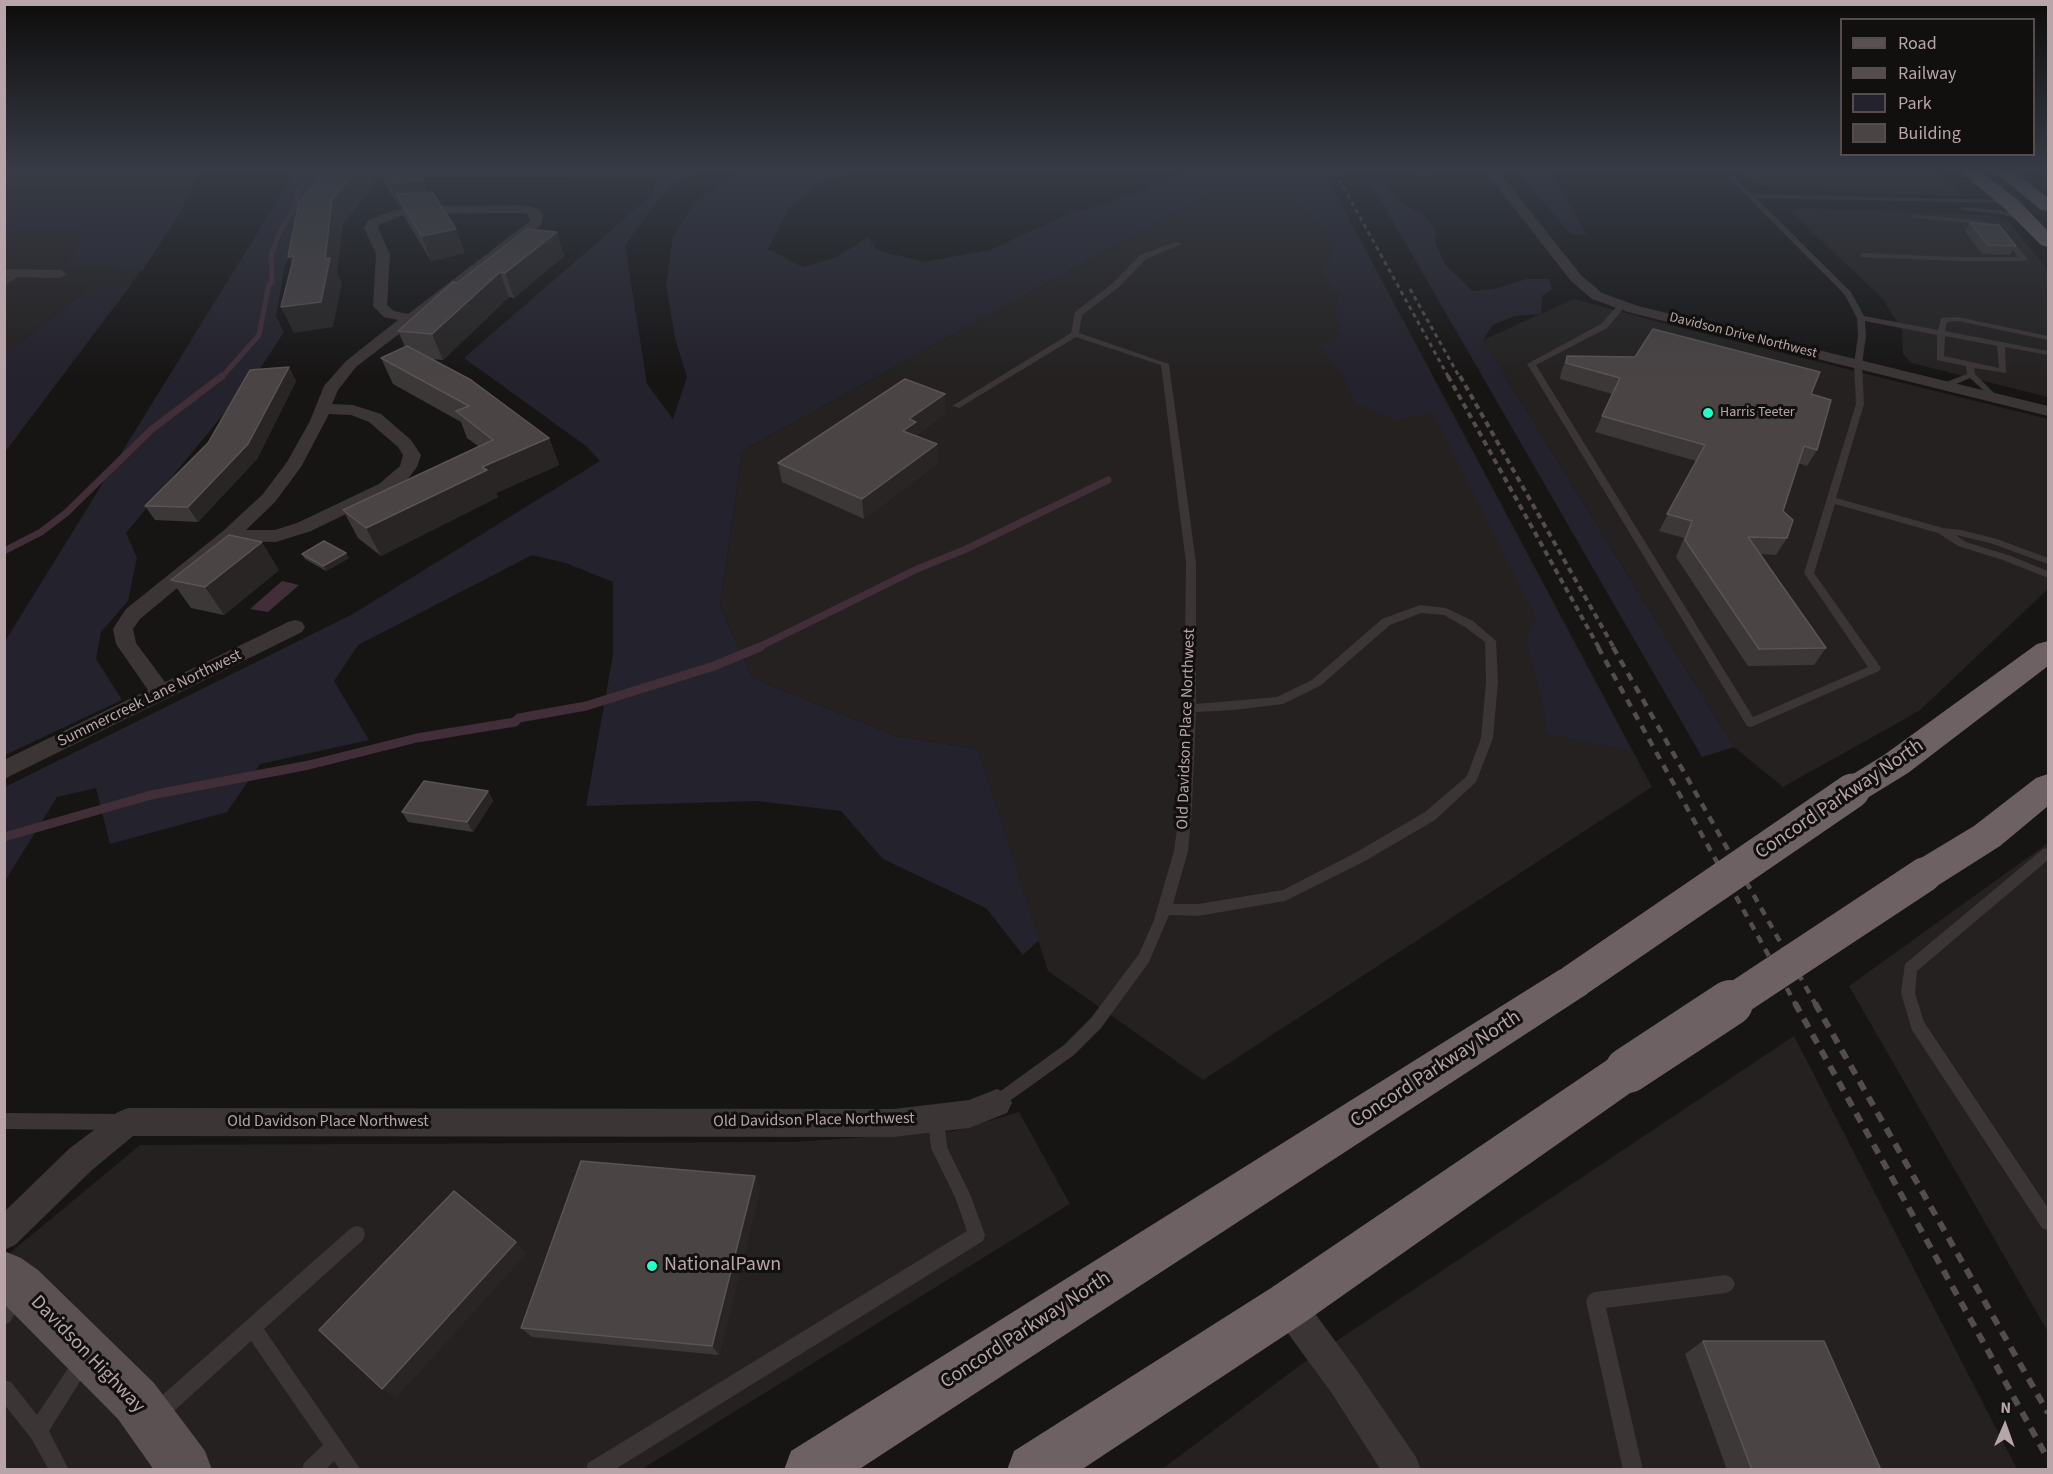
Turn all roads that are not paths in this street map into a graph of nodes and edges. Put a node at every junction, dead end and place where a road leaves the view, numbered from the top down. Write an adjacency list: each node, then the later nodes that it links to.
1 (377, 241): 13 (street)
2 (511, 241): 13 (street)
3 (1547, 241): 12 (street, Davidson Drive Northwest)
4 (1795, 241): 14 (lane)
5 (2009, 241): 7 (lane)
6 (1178, 244): 16 (lane)
7 (1862, 252)
8 (4, 273): 9 (street)
9 (20, 273): 10 (street); 11 (lane)
10 (60, 274)
11 (4, 284)
12 (1623, 305): 20 (street, Davidson Drive Northwest); 28 (lane)
13 (408, 318): 26 (street)
14 (1861, 318): 15 (lane); 20 (lane)
15 (1941, 333): 17 (lane); 18 (lane); 21 (lane)
16 (1075, 334): 25 (lane); 36 (lane, Old Davidson Place Northwest)
17 (2049, 340)
18 (2001, 344): 19 (lane); 21 (lane)
19 (2049, 353)
20 (1858, 364): 23 (street, Davidson Drive Northwest); 28 (lane)
21 (1970, 364): 22 (lane)
22 (1971, 375): 23 (lane); 24 (lane)
23 (1944, 386): 24 (street, Davidson Drive Northwest)
24 (1995, 398): 27 (street, Davidson Drive Northwest)
25 (956, 406)
26 (323, 409): 30 (street); 30 (street)
27 (2049, 411)
28 (1831, 500): 29 (lane)
29 (1942, 531): 31 (lane); 32 (lane)
30 (230, 535): 35 (street)
31 (2049, 561)
32 (2049, 575)
33 (295, 627): 35 (street, Summercreek Lane Northwest)
34 (2049, 651): 62 (highway, Concord Parkway North, bridge)
35 (161, 693): 37 (street, Summercreek Lane Northwest)
36 (1190, 708): 40 (lane, Old Davidson Place Northwest); 40 (lane)
37 (4, 770)
38 (2049, 787): 50 (highway, bridge)
39 (2049, 853): 45 (lane)
40 (1164, 909): 41 (lane, Old Davidson Place Northwest)
41 (997, 1103): 42 (street, Old Davidson Place Northwest)
42 (936, 1118): 44 (street, Old Davidson Place Northwest); 61 (lane)
43 (4, 1121): 44 (lane)
44 (128, 1122): 46 (street)
45 (2049, 1222)
46 (4, 1234)
47 (357, 1234): 51 (lane)
48 (1726, 1284): 65 (lane)
49 (10, 1293): 52 (main road, Davidson Highway)
50 (1288, 1305): 63 (highway); 64 (street)
51 (252, 1327): 54 (lane); 56 (lane)
52 (88, 1353): 54 (main road, Davidson Highway); 55 (lane)
53 (4, 1389): 55 (lane)
54 (150, 1419): 58 (main road, Davidson Highway)
55 (38, 1431): 57 (lane)
56 (335, 1446): 59 (lane); 60 (lane)
57 (60, 1470)
58 (186, 1470)
59 (311, 1470)
60 (352, 1470)
61 (595, 1470)
62 (810, 1470)
63 (1033, 1470)
64 (1403, 1470)
65 (1634, 1470)

